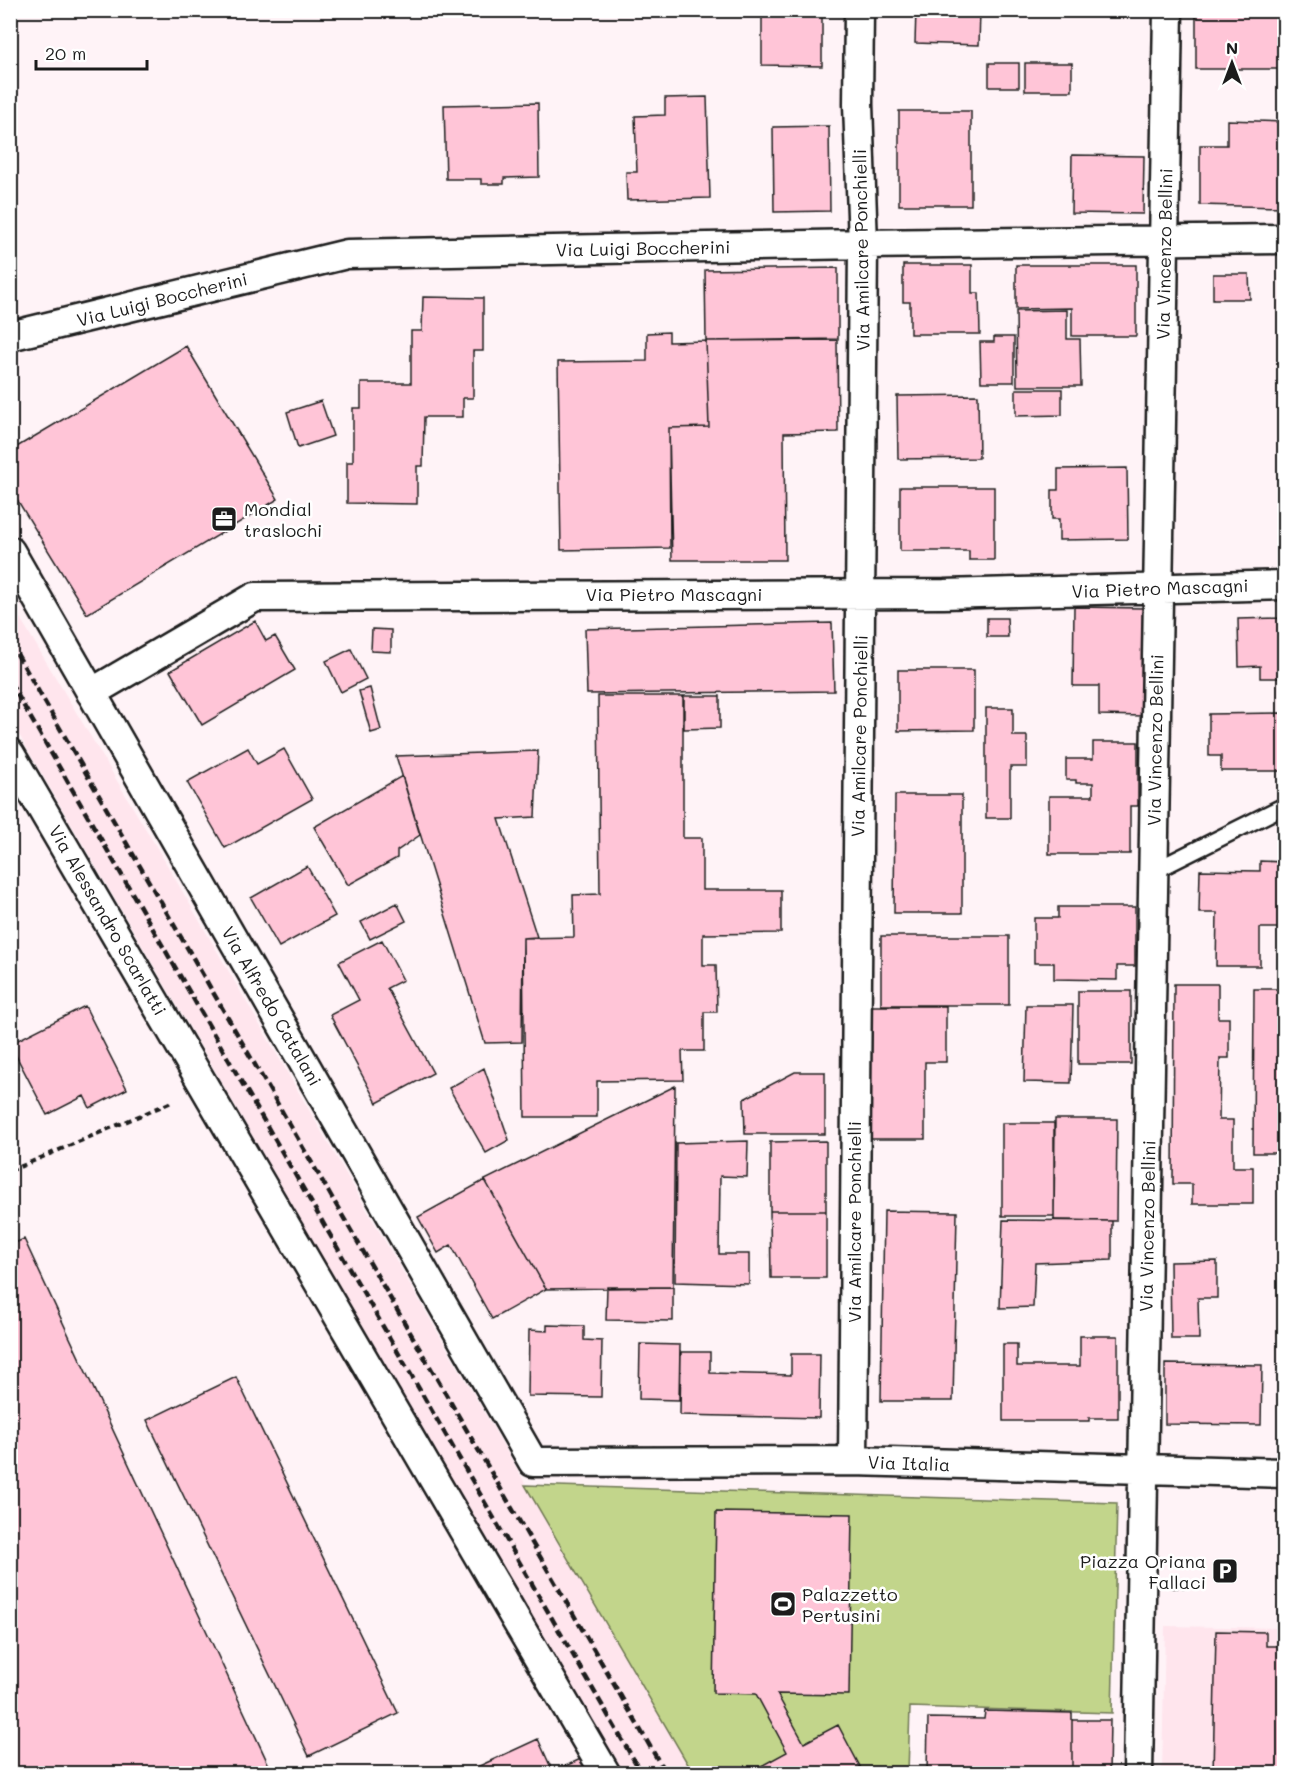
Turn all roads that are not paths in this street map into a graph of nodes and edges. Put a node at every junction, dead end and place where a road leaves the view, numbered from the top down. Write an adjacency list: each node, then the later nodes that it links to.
1 (859, 10): 5 (street, Via Amilcare Ponchielli)
2 (1168, 10): 3 (street, Via Vincenzo Bellini)
3 (1165, 239): 4 (street, Via Luigi Boccherini); 5 (street, Via Luigi Boccherini); 9 (street, Via Vincenzo Bellini)
4 (1284, 239)
5 (863, 244): 6 (street, Via Luigi Boccherini); 10 (street, Via Amilcare Ponchielli)
6 (10, 336)
7 (10, 551): 11 (street, Via Alfredo Catalani)
8 (1284, 585): 9 (street, Via Pietro Mascagni)
9 (1158, 588): 10 (street, Via Pietro Mascagni); 14 (street, Via Vincenzo Bellini)
10 (860, 592): 11 (street, Via Pietro Mascagni); 15 (street, Via Amilcare Ponchielli)
11 (91, 693): 16 (street, Via Alfredo Catalani)
12 (10, 754): 19 (street, Via Alessandro Scarlatti)
13 (1284, 806): 14 (lane)
14 (1152, 872): 17 (street, Via Vincenzo Bellini)
15 (853, 1461): 16 (street, Via Italia); 17 (street, Via Italia)
16 (533, 1462)
17 (1143, 1469): 18 (street, Via Italia); 20 (street, Via Vincenzo Bellini)
18 (1284, 1473)
19 (606, 1773)
20 (1138, 1773)

